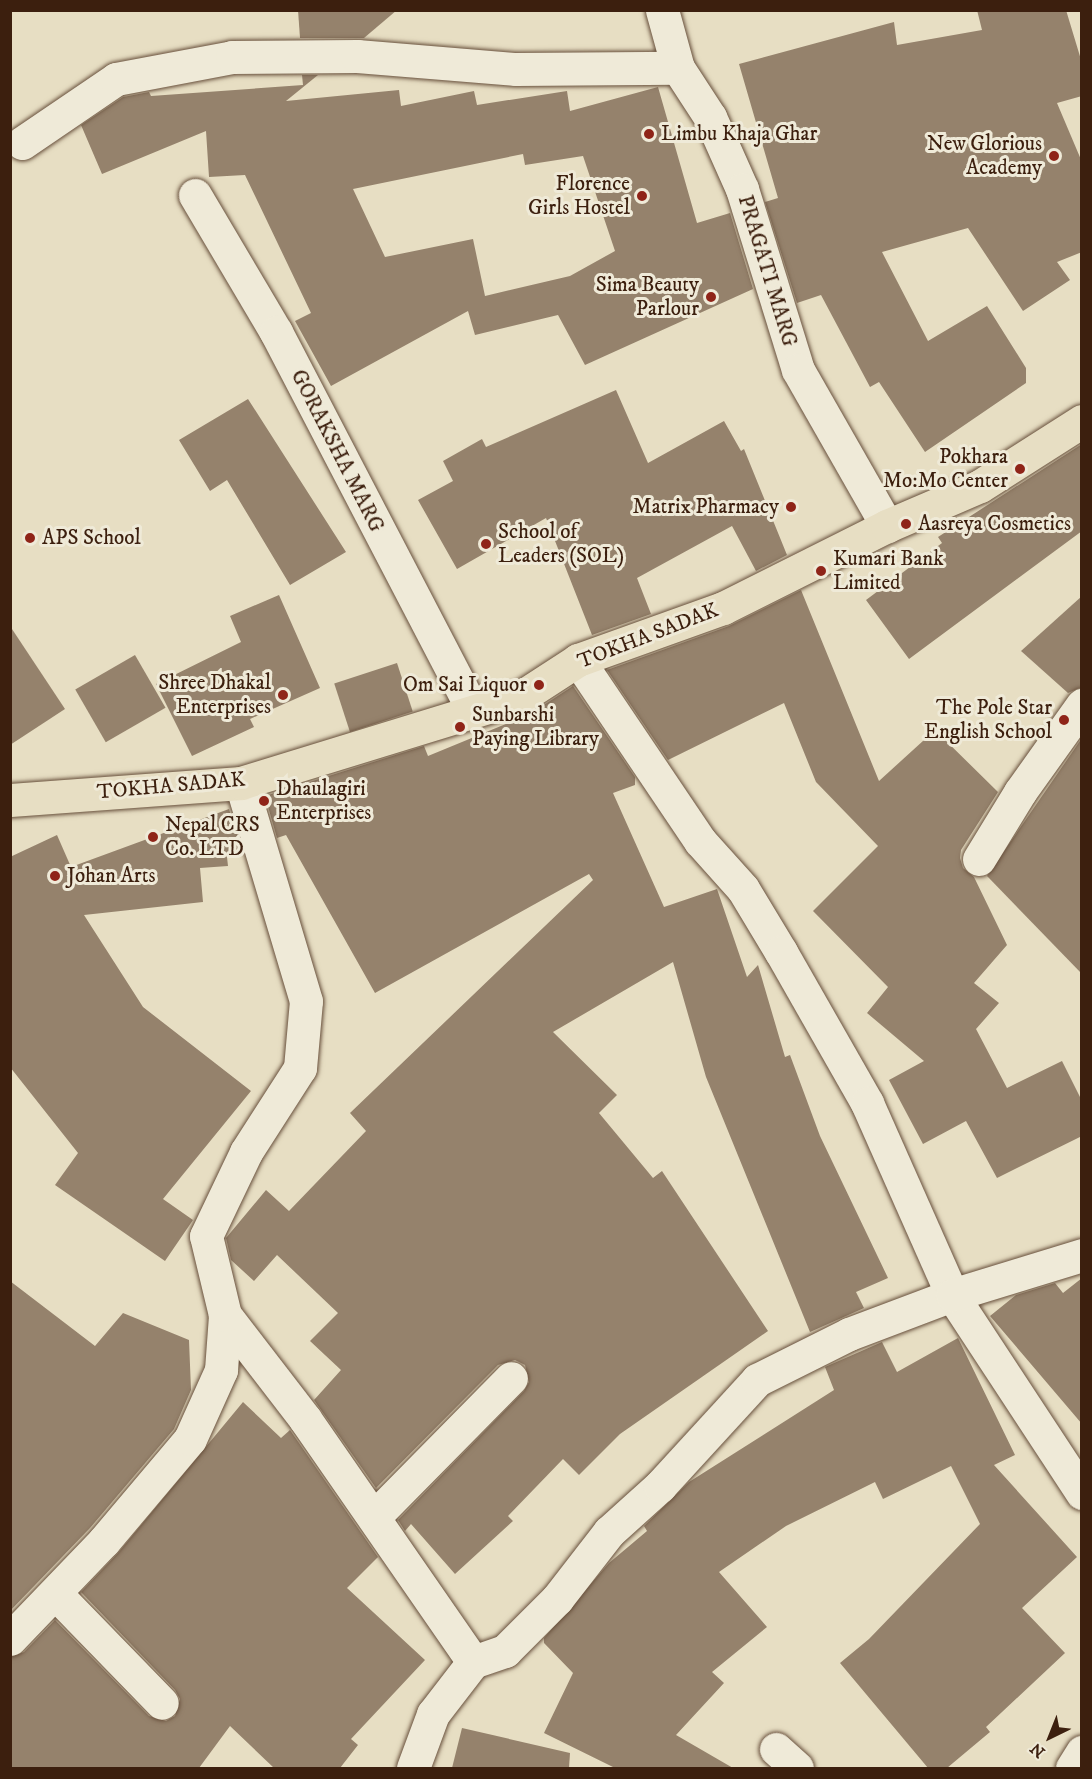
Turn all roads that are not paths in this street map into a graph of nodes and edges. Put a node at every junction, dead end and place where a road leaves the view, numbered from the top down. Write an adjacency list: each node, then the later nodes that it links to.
1 (662, 10): 2 (street, PRAGATI MARG)
2 (678, 68): 3 (street); 6 (street, PRAGATI MARG)
3 (22, 143)
4 (195, 195): 9 (street, GORAKSHA MARG)
5 (1082, 421): 6 (main road, TOKHA SADAK)
6 (887, 526): 7 (main road, TOKHA SADAK)
7 (578, 660): 9 (main road, TOKHA SADAK); 14 (street)
8 (1082, 705): 12 (street)
9 (473, 710): 10 (main road, TOKHA SADAK)
10 (241, 783): 11 (main road, TOKHA SADAK); 15 (street)
11 (10, 800)
12 (979, 859)
13 (1082, 1255): 14 (street)
14 (951, 1295): 17 (street); 21 (street)
15 (225, 1315): 18 (street); 19 (street)
16 (511, 1378): 18 (street)
17 (1082, 1493)
18 (374, 1516): 21 (street)
19 (55, 1593): 20 (street); 22 (street)
20 (10, 1639)
21 (473, 1662): 24 (street)
22 (162, 1703)
23 (1082, 1752): 25 (street)
24 (413, 1768)
25 (1072, 1768)

